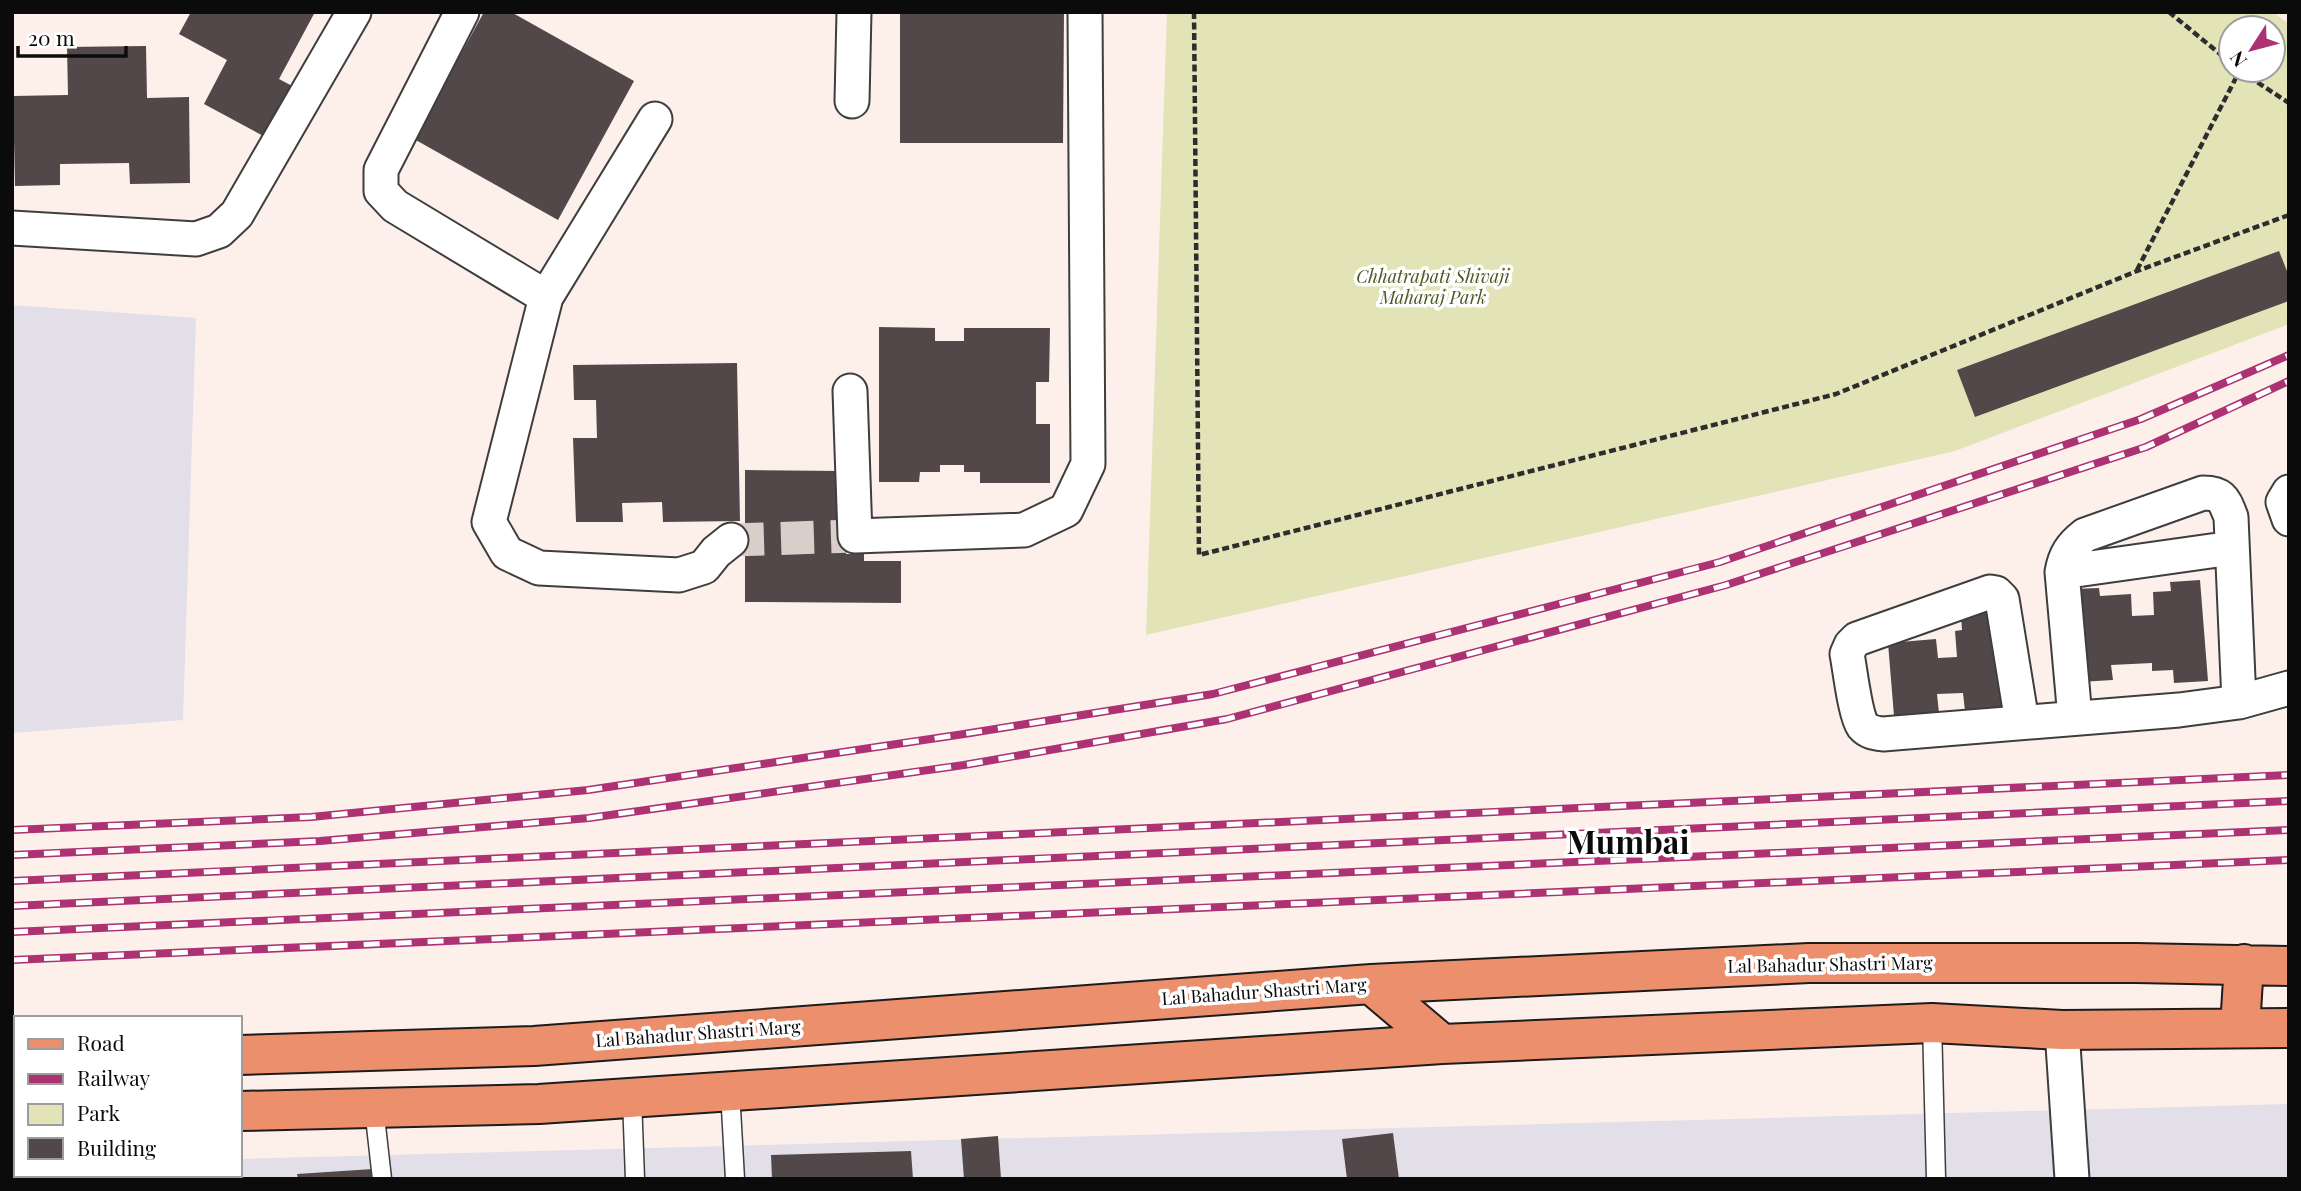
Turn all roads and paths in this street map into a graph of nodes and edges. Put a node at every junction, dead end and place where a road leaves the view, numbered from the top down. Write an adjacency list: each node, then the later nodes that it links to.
1 (354, 12): 14 (street)
2 (462, 12): 16 (street)
3 (854, 12): 10 (street)
4 (1085, 12): 17 (street)
5 (1194, 12): 15 (path)
6 (2169, 12): 7 (path)
7 (2217, 51)
8 (2233, 84): 15 (path)
9 (2261, 84): 11 (path)
10 (852, 102)
11 (2289, 103)
12 (655, 119): 16 (street)
13 (2289, 215): 15 (path)
14 (12, 228)
15 (2137, 271)
16 (546, 297): 21 (street)
17 (850, 391)
18 (2289, 492): 20 (street)
19 (2185, 499): 22 (street); 23 (street); 24 (street)
20 (2289, 519)
21 (731, 540)
22 (2232, 548): 23 (street); 26 (street)
23 (2188, 554): 24 (street)
24 (2062, 572): 27 (street)
25 (2289, 688): 26 (street)
26 (2239, 702): 27 (street)
27 (2075, 718): 28 (street)
28 (2022, 722): 28 (street)
29 (2244, 964): 30 (main road, Lal Bahadur Shastri Marg); 31 (main road, Lal Bahadur Shastri Marg); 33 (main road)
30 (2289, 966)
31 (1371, 985): 36 (main road); 37 (main road, Lal Bahadur Shastri Marg)
32 (1932, 1023): 35 (main road); 36 (main road); 47 (lane)
33 (2240, 1027): 34 (main road); 35 (main road)
34 (2289, 1028)
35 (2062, 1030): 48 (street)
36 (1441, 1044): 39 (main road)
37 (534, 1046): 38 (main road, Lal Bahadur Shastri Marg); 41 (main road)
38 (242, 1055)
39 (730, 1091): 40 (main road); 46 (lane)
40 (632, 1098): 41 (main road); 45 (lane)
41 (538, 1104): 42 (main road)
42 (374, 1108): 43 (main road); 44 (lane)
43 (242, 1111)
44 (382, 1179)
45 (635, 1179)
46 (735, 1179)
47 (1936, 1179)
48 (2072, 1179)

